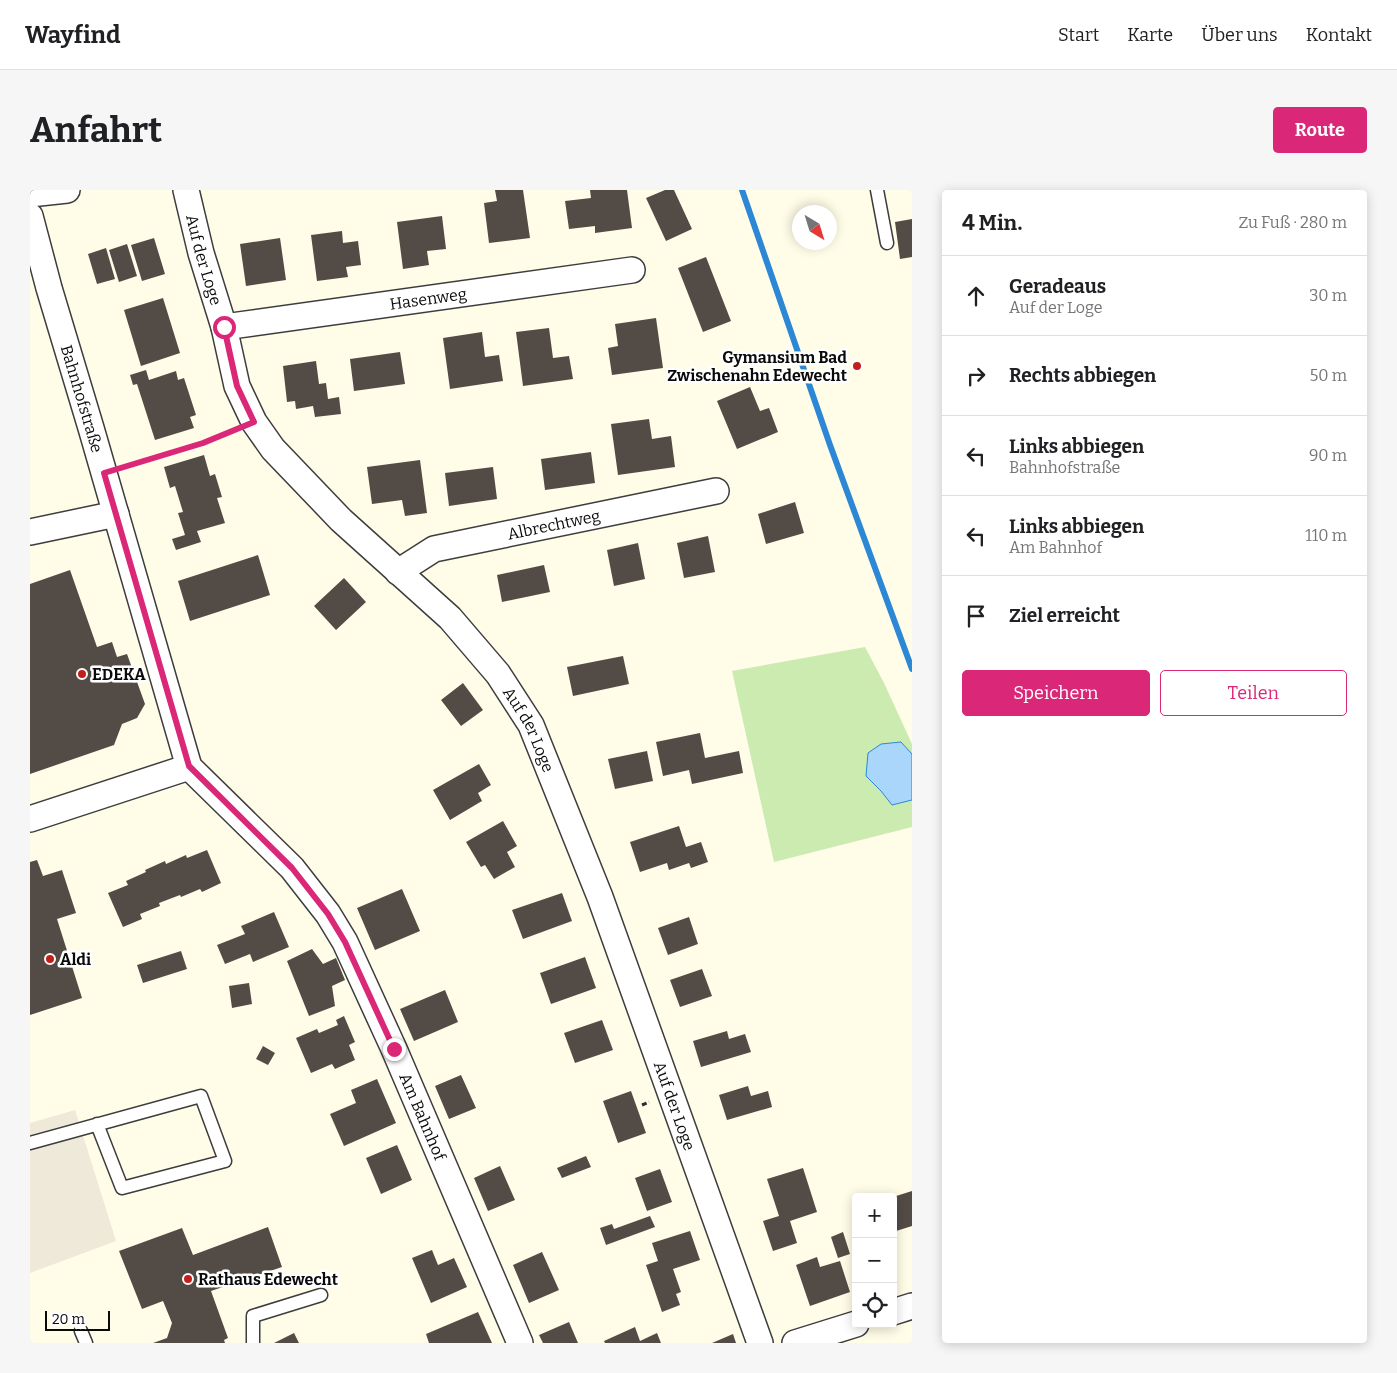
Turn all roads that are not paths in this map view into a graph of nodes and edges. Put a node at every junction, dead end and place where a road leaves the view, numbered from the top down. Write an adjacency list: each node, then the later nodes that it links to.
1 (68, 190): 4 (street)
2 (186, 190): 8 (street, Auf der Loge)
3 (877, 190): 6 (lane)
4 (30, 194)
5 (30, 216): 10 (street, Bahnhofstraße)
6 (887, 243)
7 (632, 270): 8 (street, Hasenweg)
8 (224, 327): 12 (street, Auf der Loge)
9 (716, 491): 12 (street, Albrechtweg)
10 (116, 514): 11 (street); 13 (street, Bahnhofstraße)
11 (30, 532)
12 (398, 572): 23 (street, Auf der Loge)
13 (189, 766): 14 (street); 22 (street, Am Bahnhof)
14 (30, 819)
15 (97, 1124): 15 (lane); 16 (lane)
16 (30, 1143)
17 (322, 1295): 21 (lane)
18 (912, 1306): 19 (street)
19 (897, 1311)
20 (852, 1325): 24 (street)
21 (253, 1343)
22 (520, 1343)
23 (760, 1343)
24 (795, 1343)

